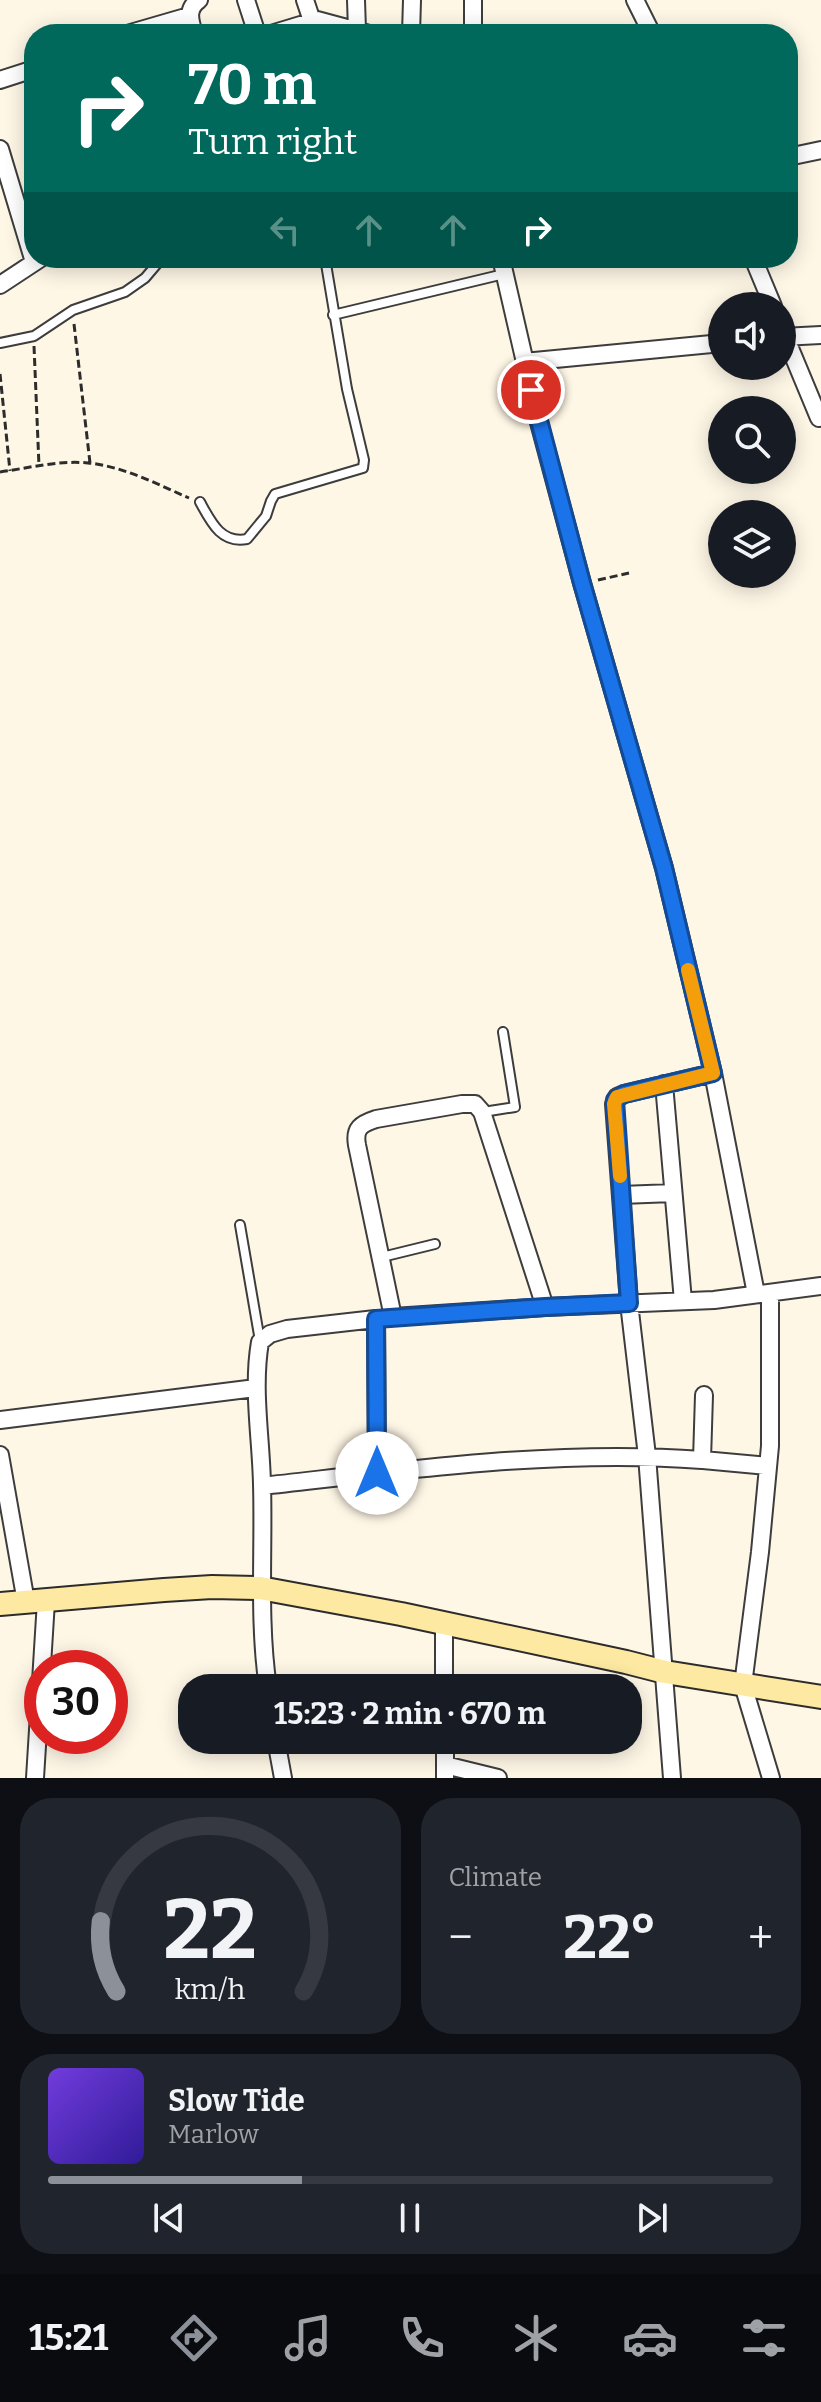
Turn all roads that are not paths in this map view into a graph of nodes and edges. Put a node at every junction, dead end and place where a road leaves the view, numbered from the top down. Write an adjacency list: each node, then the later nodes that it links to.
1 (199, 0): 8 (street)
2 (246, 0): 12 (street)
3 (305, 0): 9 (street)
4 (356, 0): 15 (street)
5 (412, 0): 16 (street)
6 (473, 0): 17 (street)
7 (635, 0): 18 (street)
8 (189, 16): 10 (street); 11 (street)
9 (312, 21): 13 (street); 14 (street)
10 (163, 24)
11 (191, 24)
12 (254, 24)
13 (303, 24)
14 (326, 24)
15 (361, 24)
16 (411, 24)
17 (473, 24)
18 (647, 24)
19 (24, 73): 20 (street)
20 (0, 80)
21 (0, 149): 24 (street)
22 (821, 150): 23 (street)
23 (798, 155)
24 (24, 221)
25 (25, 268): 31 (street)
26 (153, 268): 36 (lane)
27 (326, 268): 33 (lane)
28 (495, 268): 33 (lane)
29 (502, 268): 38 (street)
30 (757, 268): 32 (street)
31 (0, 285)
32 (767, 292)
33 (333, 315): 41 (lane)
34 (796, 334): 35 (street)
35 (821, 335)
36 (0, 343)
37 (708, 344): 38 (street)
38 (524, 362): 43 (street)
39 (796, 364): 40 (street)
40 (819, 418)
41 (200, 502)
42 (503, 1032): 45 (lane)
43 (713, 1073): 44 (street); 52 (street)
44 (664, 1084): 46 (street); 47 (street)
45 (482, 1112): 50 (street); 55 (street)
46 (673, 1193): 47 (street); 53 (street)
47 (621, 1195): 54 (street)
48 (240, 1225): 57 (lane)
49 (435, 1244): 50 (lane)
50 (382, 1257): 56 (street)
51 (821, 1286): 52 (street)
52 (763, 1294): 53 (street); 64 (street)
53 (683, 1301): 54 (street)
54 (629, 1303): 55 (street); 62 (street)
55 (545, 1307): 56 (street)
56 (384, 1318): 57 (street); 65 (street)
57 (260, 1342): 58 (street)
58 (256, 1388): 60 (street); 66 (street)
59 (704, 1395): 63 (street)
60 (0, 1420)
61 (0, 1455): 68 (street)
62 (647, 1456): 63 (street); 65 (street); 71 (street)
63 (703, 1460): 64 (street)
64 (768, 1466): 74 (street)
65 (377, 1473): 66 (street)
66 (262, 1486): 67 (street)
67 (260, 1588): 68 (street); 70 (street); 72 (street)
68 (36, 1601): 69 (street); 78 (street)
69 (0, 1604)
70 (444, 1625): 71 (street); 73 (street)
71 (665, 1672): 74 (street); 81 (street)
72 (267, 1674)
73 (444, 1674)
74 (743, 1685): 75 (street); 82 (street)
75 (821, 1697)
76 (279, 1754): 79 (street)
77 (445, 1771): 80 (street)
78 (35, 1778)
79 (283, 1778)
80 (498, 1778)
81 (672, 1778)
82 (771, 1778)

